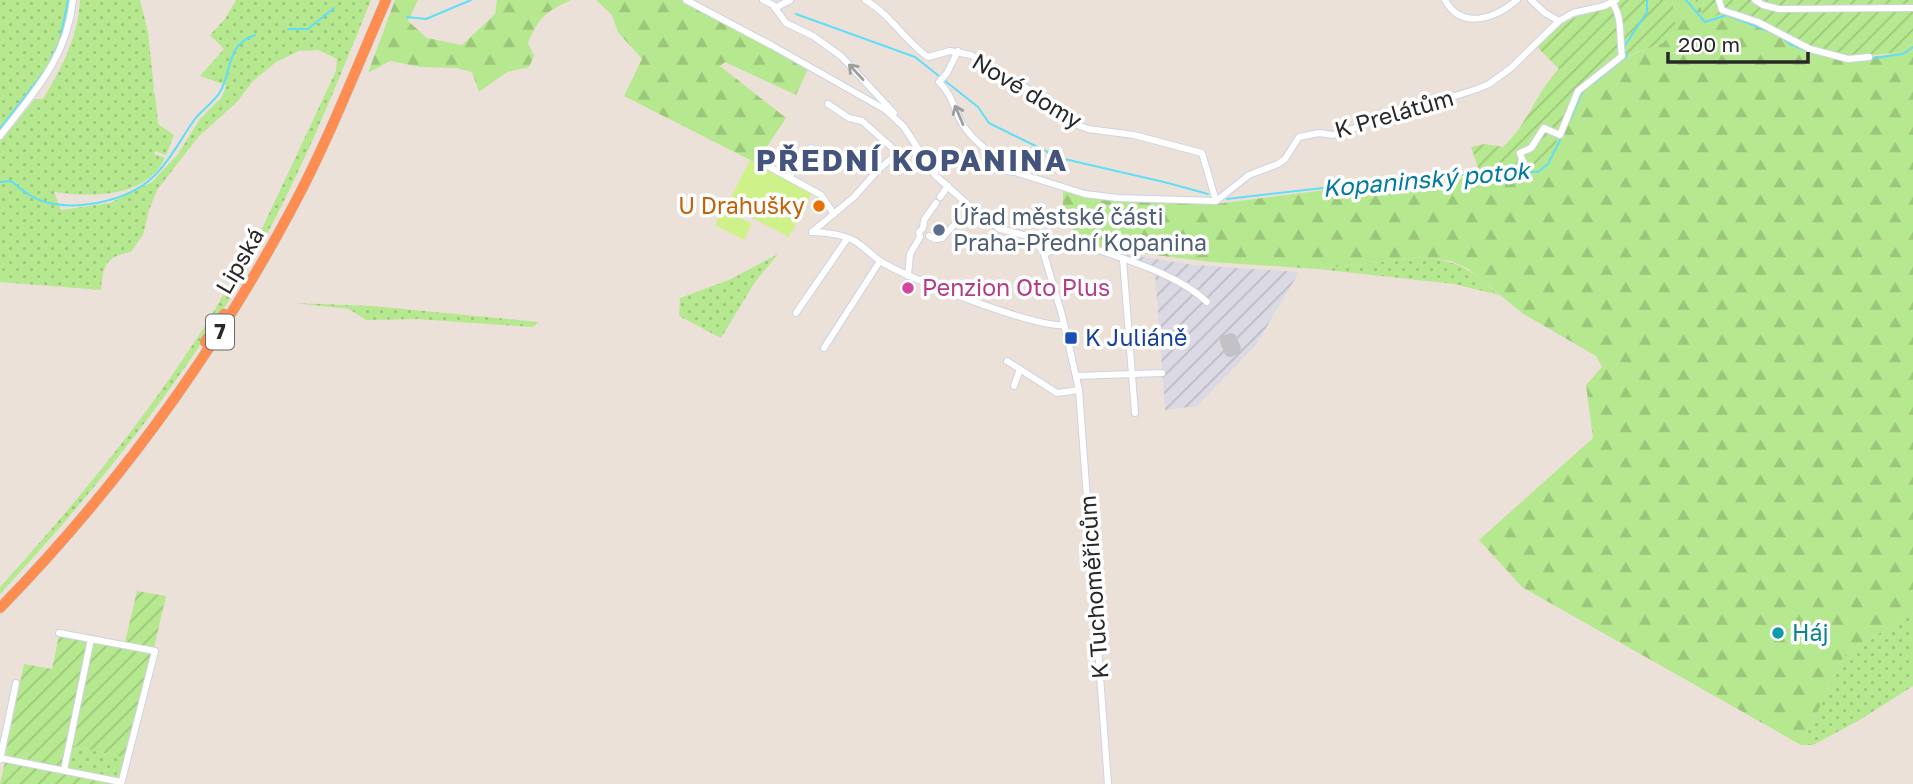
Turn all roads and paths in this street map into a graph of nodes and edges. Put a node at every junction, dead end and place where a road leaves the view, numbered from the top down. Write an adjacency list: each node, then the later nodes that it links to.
1 (73, 0): 21 (street)
2 (378, 0): 53 (highway, Lipská / 7)
3 (386, 0): 54 (highway, Lipská / 7)
4 (686, 0): 20 (street)
5 (763, 0): 14 (street)
6 (790, 0): 14 (street)
7 (865, 0): 17 (street, Nové domy)
8 (1445, 0): 9 (street)
9 (1517, 0)
10 (1531, 0): 16 (street)
11 (1719, 0): 18 (street)
12 (1755, 0): 15 (street)
13 (1614, 1): 16 (street); 25 (street)
14 (775, 8): 20 (street, one-way to 14)
15 (1913, 8)
16 (1559, 21): 30 (street, K Prelátům)
17 (958, 51): 27 (street, one-way to 17); 30 (street, Nové domy)
18 (1869, 57)
19 (828, 104): 24 (street)
20 (901, 123): 23 (street)
21 (0, 136)
22 (811, 148): 28 (street)
23 (918, 151): 24 (street); 29 (street)
24 (898, 153): 31 (street)
25 (1523, 162)
26 (766, 165): 28 (street)
27 (1003, 171): 29 (street); 30 (street)
28 (789, 177): 31 (street)
29 (948, 186): 33 (street); 37 (street)
30 (1216, 201)
31 (834, 214): 36 (street)
32 (954, 225): 34 (street)
33 (923, 228): 34 (street); 35 (street)
34 (929, 236): 35 (street)
35 (920, 237): 40 (street)
36 (847, 239): 39 (street); 42 (street)
37 (1045, 254): 38 (street); 43 (street, K Tuchoměřicům)
38 (1123, 260): 41 (street); 48 (street)
39 (880, 261): 40 (street); 44 (street)
40 (908, 276): 43 (street)
41 (1208, 302)
42 (796, 313)
43 (1065, 325): 49 (street, K Tuchoměřicům)
44 (824, 348)
45 (1007, 361): 46 (street)
46 (1020, 369): 50 (street); 51 (street)
47 (1162, 373): 48 (street)
48 (1132, 375): 49 (street); 52 (street)
49 (1076, 376): 51 (street, K Tuchoměřicům)
50 (1014, 386)
51 (1079, 390): 61 (street, K Tuchoměřicům)
52 (1135, 413)
53 (0, 600)
54 (0, 608)
55 (59, 633): 56 (street)
56 (91, 639): 59 (street); 60 (street)
57 (16, 683): 58 (street)
58 (0, 759): 59 (street)
59 (64, 770): 60 (street)
60 (121, 783)
61 (1108, 784)

